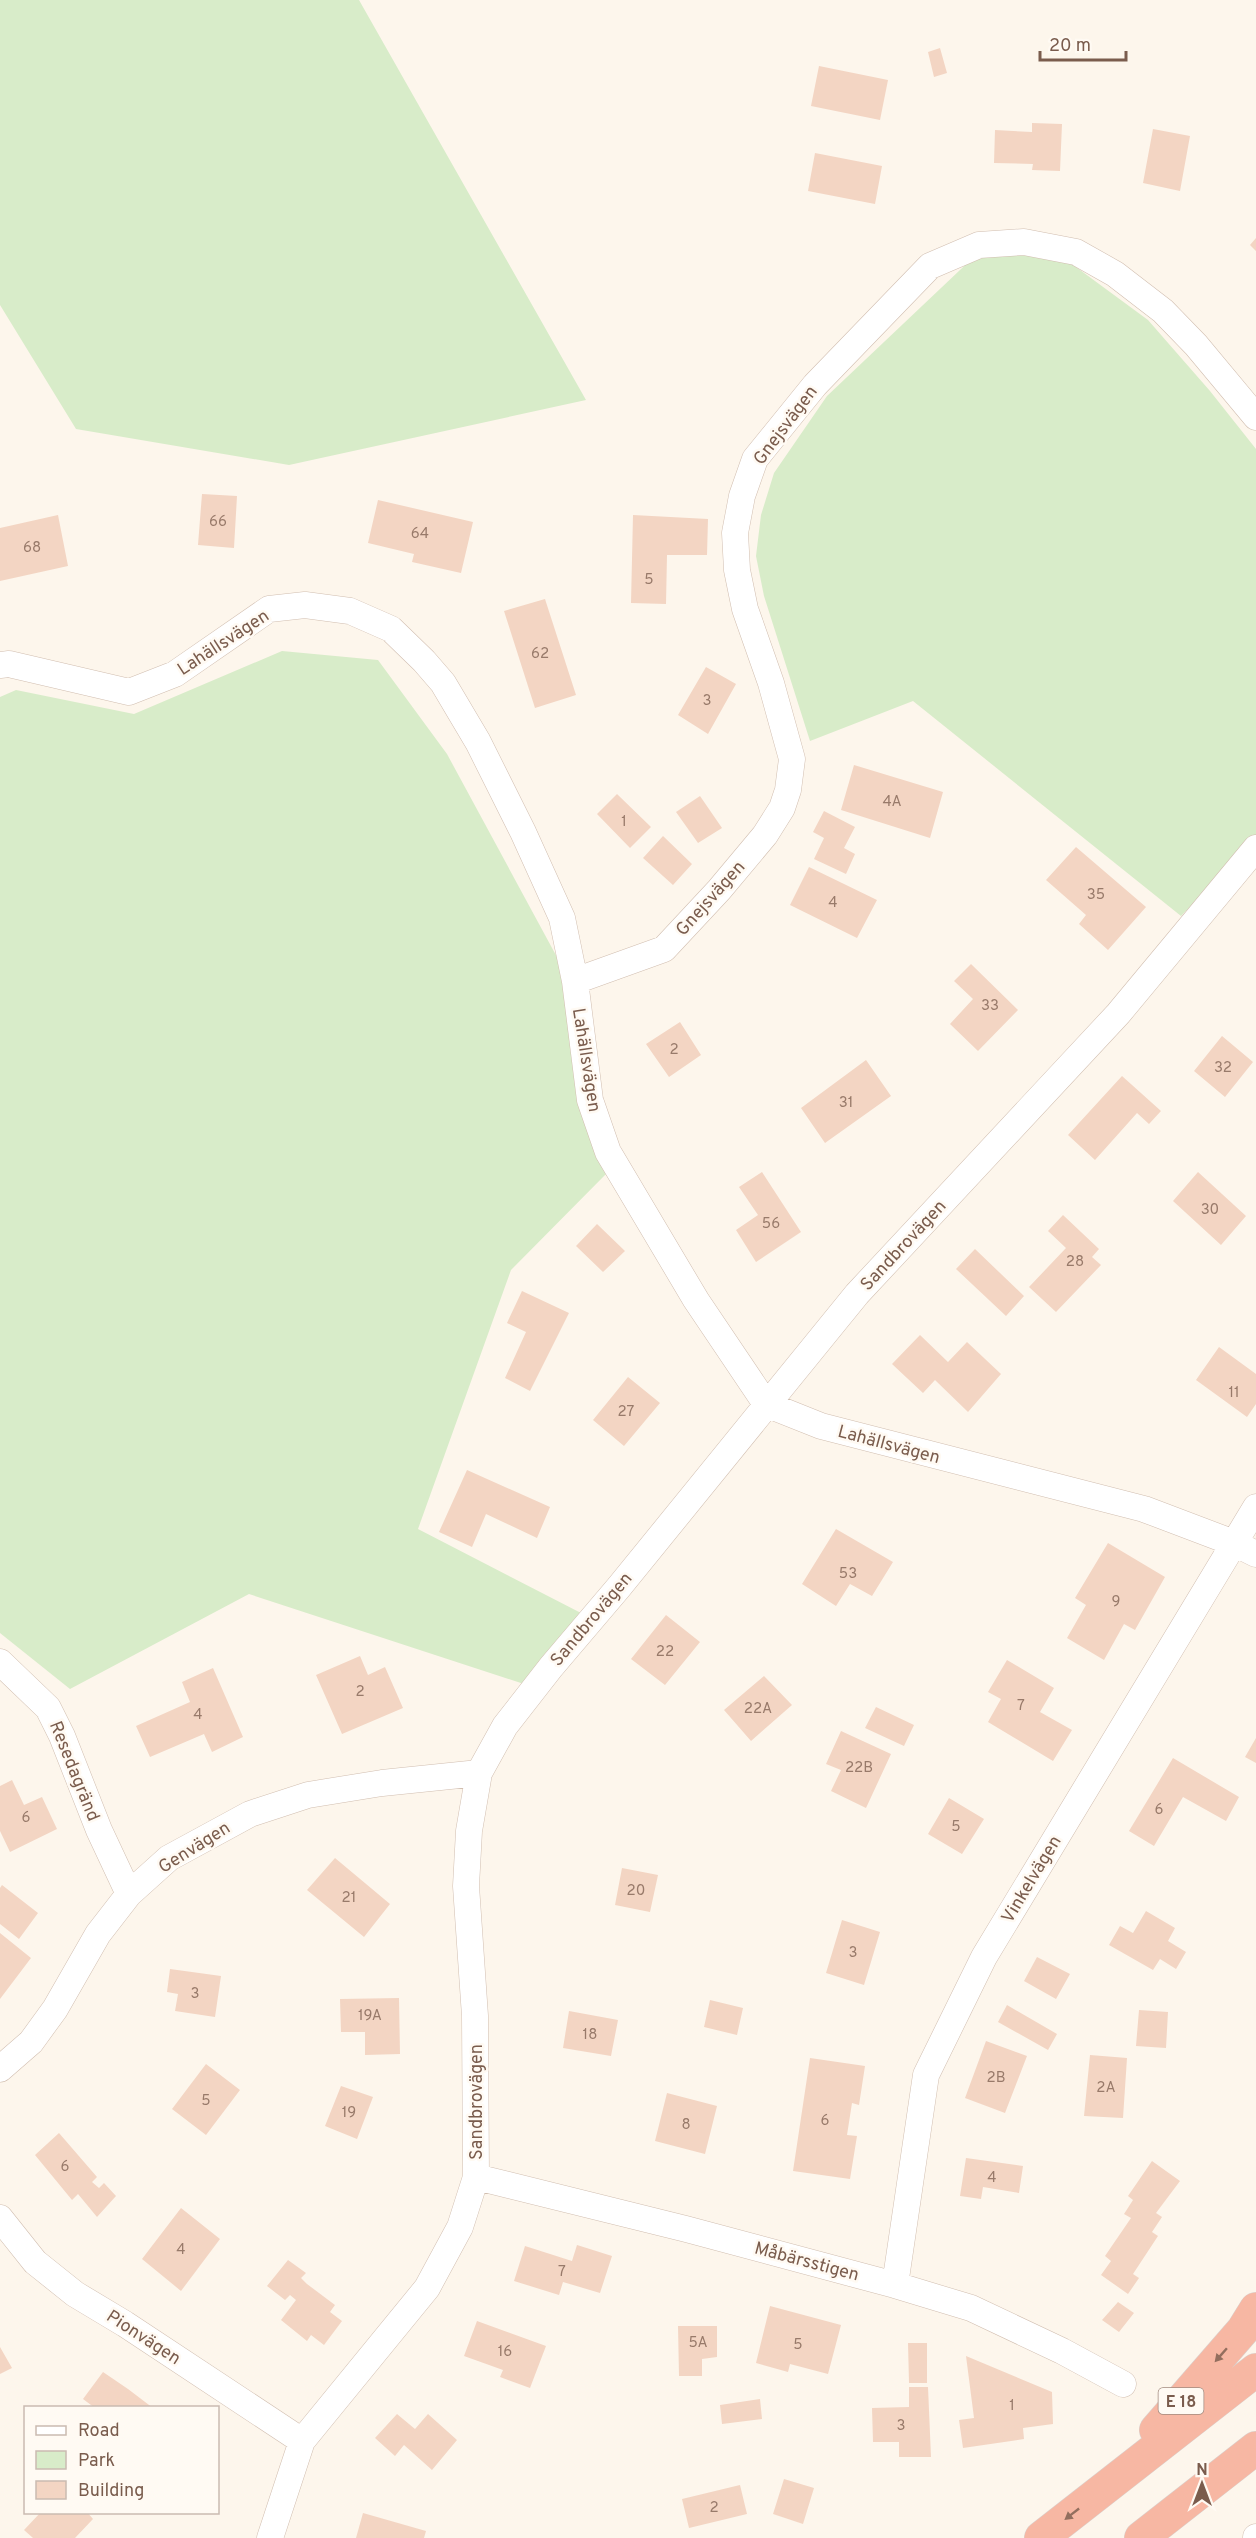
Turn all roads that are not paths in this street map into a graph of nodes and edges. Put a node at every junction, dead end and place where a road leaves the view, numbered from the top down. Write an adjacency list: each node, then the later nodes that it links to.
1 (1256, 417): 4 (street, Gnejsvägen)
2 (0, 665): 4 (street, Lahällsvägen)
3 (1256, 848): 5 (street, Sandbrovägen)
4 (575, 981): 5 (street, Lahällsvägen)
5 (766, 1404): 7 (street, Lahällsvägen); 9 (street, Sandbrovägen)
6 (1256, 1507): 7 (street, Vinkelvägen)
7 (1245, 1549): 14 (street, Vinkelvägen)
8 (0, 1662): 10 (street, Resedagränd)
9 (479, 1773): 10 (street, Genvägen); 12 (street, Sandbrovägen)
10 (129, 1894): 11 (street, Genvägen)
11 (0, 2069)
12 (476, 2177): 14 (street, Måbärsstigen); 18 (street, Sandbrovägen)
13 (0, 2218): 18 (street, Pionvägen)
14 (895, 2285): 17 (street, Måbärsstigen)
15 (1256, 2309): 20 (highway, E 18, one-way to 20)
16 (1256, 2370): 20 (highway, E 18)
17 (1123, 2384)
18 (302, 2441): 21 (street, Sandbrovägen)
19 (1256, 2448): 23 (highway)
20 (1104, 2490): 22 (highway, E 18, one-way to 22)
21 (270, 2538)
22 (1041, 2538)
23 (1141, 2538)

